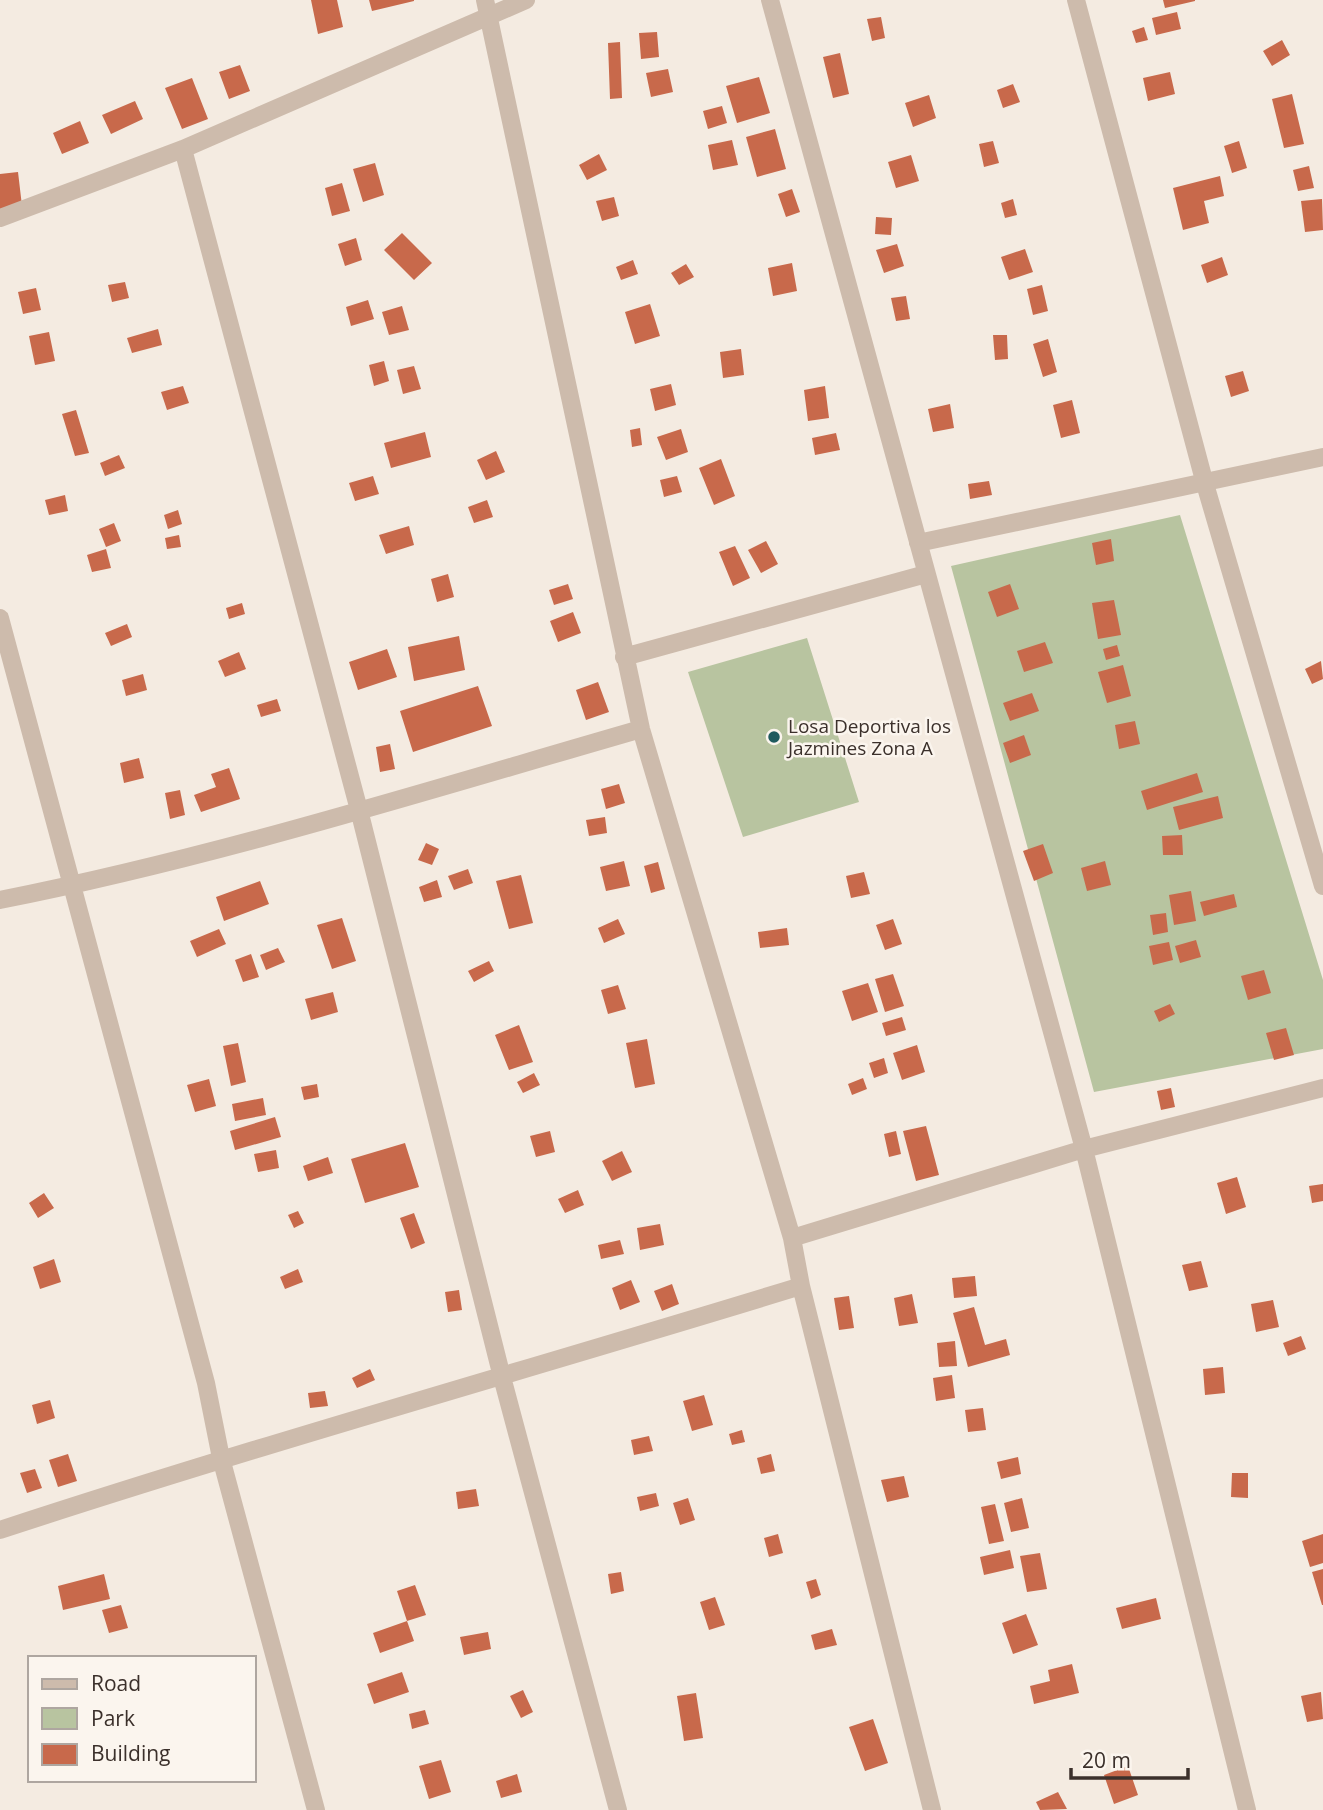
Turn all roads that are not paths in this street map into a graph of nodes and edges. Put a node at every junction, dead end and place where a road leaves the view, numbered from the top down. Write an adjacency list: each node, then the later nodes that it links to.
1 (526, 0): 4 (street)
2 (770, 0): 9 (street)
3 (1076, 0): 8 (street)
4 (487, 7): 5 (street); 12 (street)
5 (183, 149): 6 (street); 14 (street)
6 (0, 218)
7 (1323, 457): 8 (street)
8 (1205, 484): 9 (street); 16 (street)
9 (918, 542): 10 (street)
10 (926, 574): 12 (street); 19 (street)
11 (0, 618): 15 (street)
12 (624, 657): 13 (street)
13 (641, 729): 14 (street); 20 (street)
14 (359, 810): 15 (street); 22 (street)
15 (71, 886): 17 (street); 23 (street)
16 (1323, 886)
17 (0, 900)
18 (1323, 1088): 19 (street)
19 (1084, 1149): 20 (street); 28 (street)
20 (792, 1238): 21 (street)
21 (801, 1286): 22 (street); 27 (street)
22 (502, 1377): 23 (street); 26 (street)
23 (221, 1458): 24 (street); 25 (street)
24 (0, 1530)
25 (316, 1810)
26 (618, 1810)
27 (932, 1810)
28 (1247, 1810)

